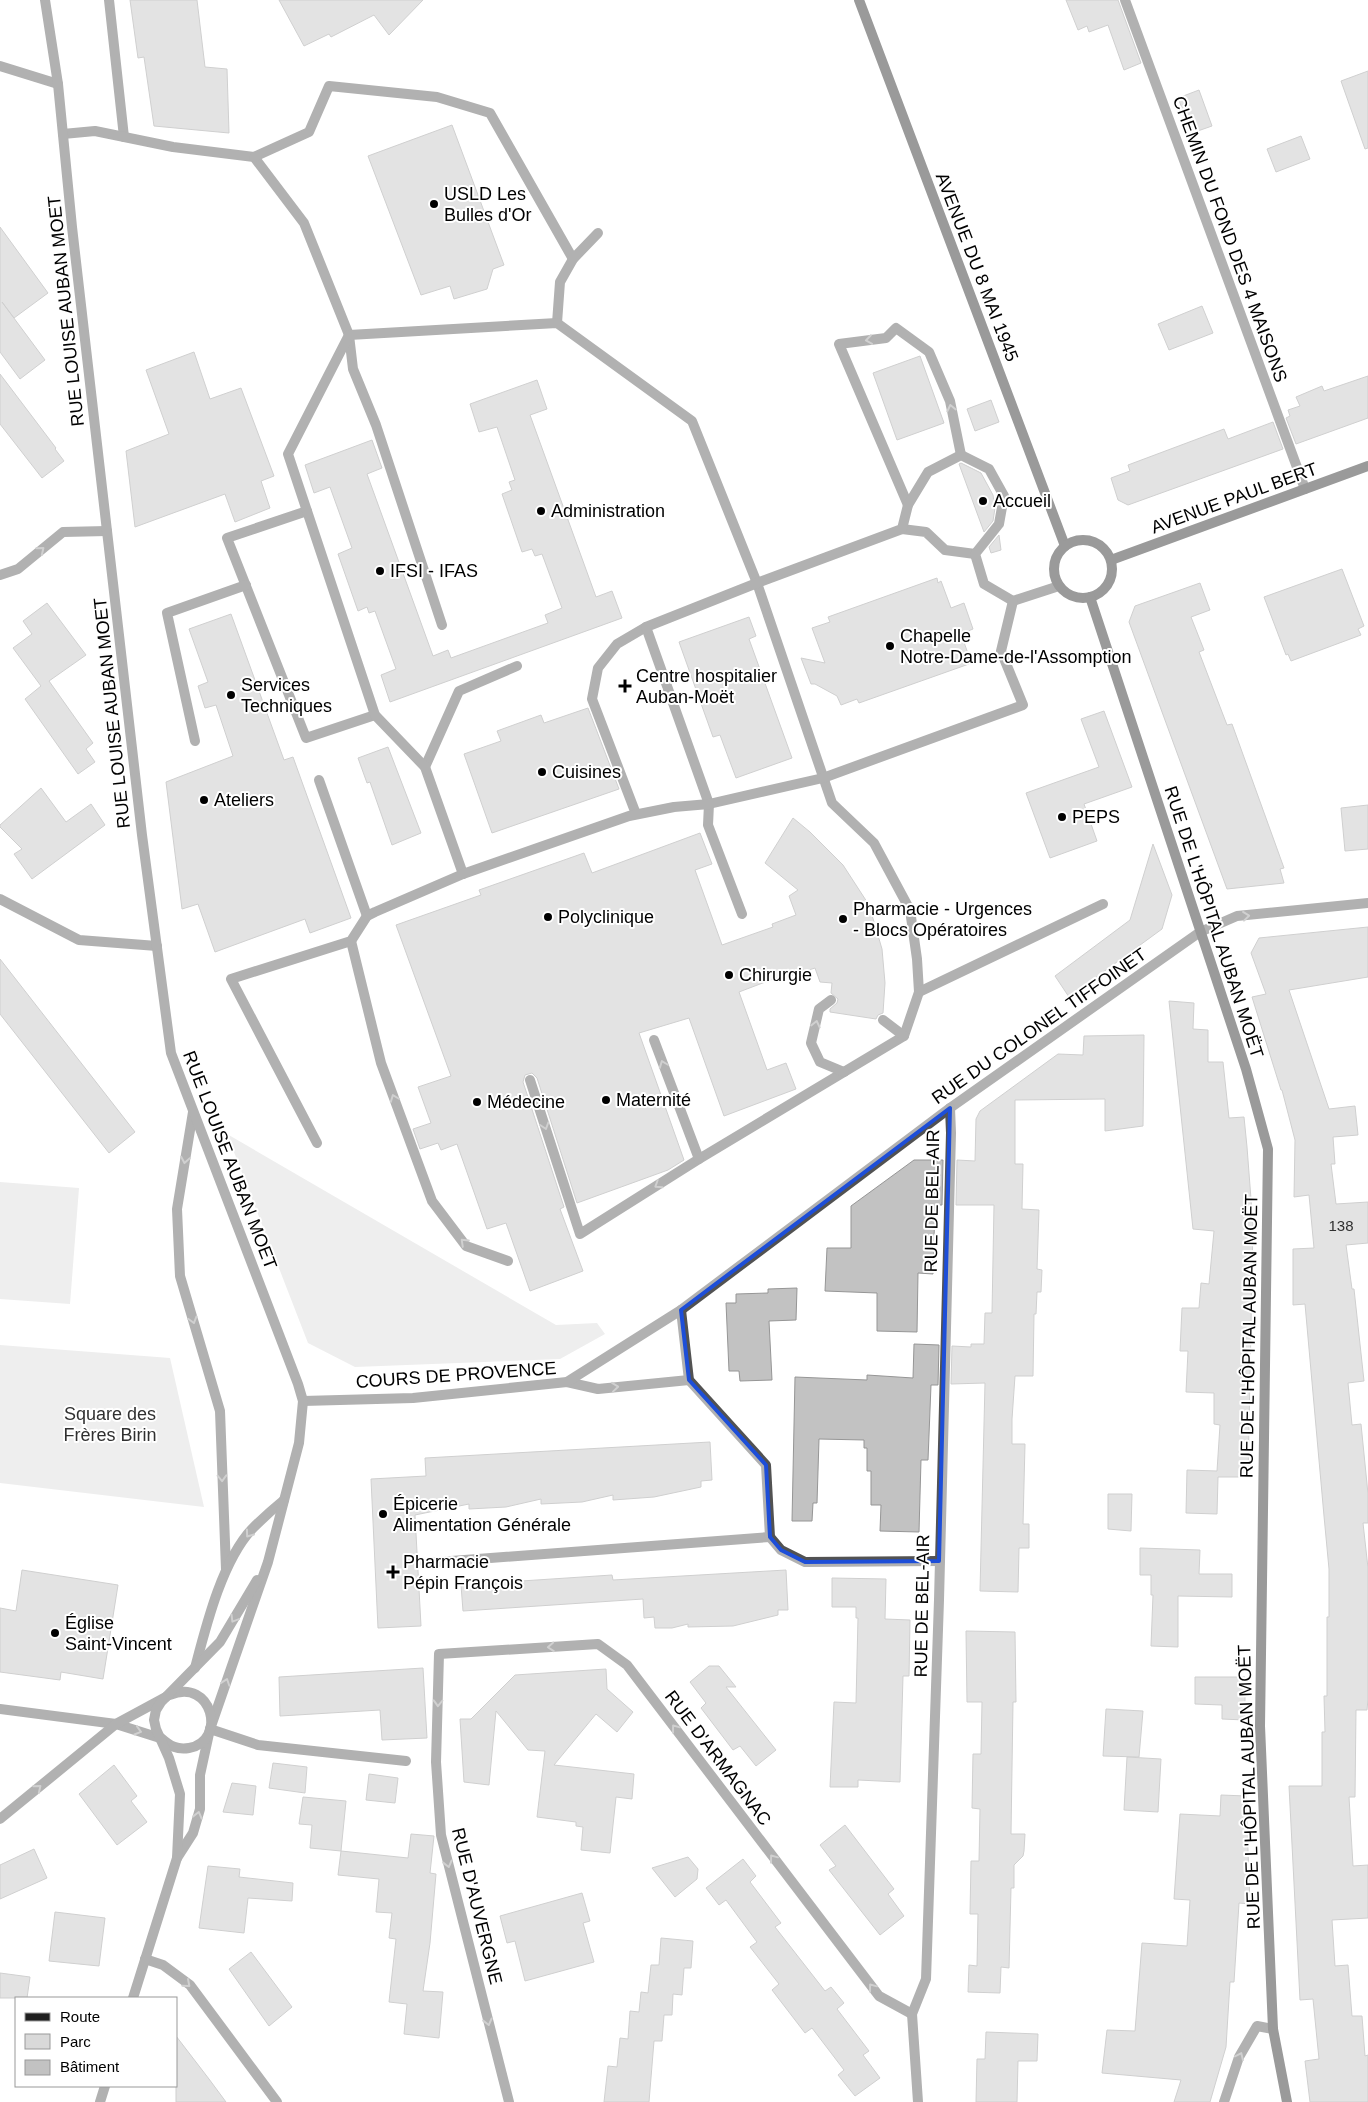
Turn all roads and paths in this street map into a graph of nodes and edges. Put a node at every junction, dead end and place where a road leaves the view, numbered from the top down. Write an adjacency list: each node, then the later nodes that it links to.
1 (45, 0): 6 (street, RUE LOUISE AUBAN MOET)
2 (109, 0): 8 (street)
3 (859, 0): 21 (main road, AVENUE DU 8 MAI 1945)
4 (1125, 0): 16 (street, CHEMIN DU FOND DES 4 MAISONS)
5 (0, 66): 6 (street)
6 (58, 84): 7 (street, RUE LOUISE AUBAN MOET)
7 (63, 134): 8 (street); 20 (street, RUE LOUISE AUBAN MOET)
8 (124, 138): 9 (street)
9 (254, 157): 11 (street); 13 (street)
10 (598, 233): 11 (street)
11 (573, 259): 12 (street)
12 (557, 323): 13 (street); 25 (street)
13 (350, 335): 18 (street); 30 (street)
14 (961, 455): 17 (street); 17 (street, one-way to 17); 22 (street)
15 (1368, 466): 16 (main road, AVENUE PAUL BERT)
16 (1305, 489): 23 (main road, AVENUE PAUL BERT)
17 (908, 504): 19 (street)
18 (307, 511): 26 (street); 33 (street)
19 (902, 529): 22 (street); 25 (street)
20 (108, 531): 24 (street, one-way to 20); 48 (street, RUE LOUISE AUBAN MOET)
21 (1064, 546): 23 (main road); 27 (main road)
22 (975, 554): 29 (street)
23 (1111, 560): 28 (main road)
24 (0, 575)
25 (757, 583): 31 (street); 36 (street)
26 (246, 584): 33 (street); 34 (street)
27 (1059, 586): 28 (main road); 29 (street)
28 (1090, 597): 46 (main road, RUE DE L'HÔPITAL AUBAN MOËT)
29 (1013, 601): 36 (street)
30 (442, 625)
31 (646, 627): 38 (street); 39 (street)
32 (517, 666): 35 (street)
33 (376, 715): 35 (street)
34 (195, 742)
35 (425, 767): 40 (street)
36 (823, 778): 38 (street); 49 (street)
37 (319, 780): 45 (street)
38 (709, 804): 39 (street); 44 (street)
39 (636, 814): 40 (street)
40 (463, 874): 45 (street)
41 (0, 899): 48 (street)
42 (1368, 903): 46 (street, RUE DU COLONEL TIFFOINET, one-way to 42)
43 (1103, 904): 49 (street)
44 (742, 914)
45 (367, 916): 47 (street)
46 (1200, 932): 56 (street, RUE DU COLONEL TIFFOINET); 84 (main road, RUE DE L'HÔPITAL AUBAN MOËT)
47 (352, 941): 58 (street); 60 (street, one-way to 47)
48 (157, 946): 57 (street, RUE LOUISE AUBAN MOET)
49 (919, 992): 52 (street)
50 (831, 1000): 54 (street, one-way to 50)
51 (883, 1020): 52 (street)
52 (904, 1036): 54 (street)
53 (654, 1040): 59 (street, one-way to 53)
54 (844, 1072): 59 (street)
55 (530, 1080): 59 (street)
56 (950, 1108): 61 (street, RUE DU COLONEL TIFFOINET); 67 (street, RUE DE BEL-AIR)
57 (193, 1112): 64 (street, RUE LOUISE AUBAN MOET); 70 (street, one-way to 70)
58 (317, 1143)
59 (699, 1159)
60 (508, 1262)
61 (681, 1310): 62 (street); 63 (street, COURS DE PROVENCE)
62 (689, 1380): 63 (street, one-way to 62); 66 (street)
63 (567, 1382): 64 (street, COURS DE PROVENCE)
64 (302, 1401): 65 (street, RUE LOUISE AUBAN MOET)
65 (284, 1500): 68 (street, RUE LOUISE AUBAN MOET); 70 (street, one-way to 70)
66 (770, 1537): 67 (street); 69 (street)
67 (939, 1561): 83 (street, RUE DE BEL-AIR)
68 (268, 1562): 72 (street, one-way to 72); 76 (street, one-way to 68)
69 (425, 1563)
70 (226, 1569): 72 (street)
71 (439, 1654): 83 (street, RUE D'ARMAGNAC, one-way to 71); 88 (street, RUE D'AUVERGNE, one-way to 88)
72 (196, 1668): 73 (street)
73 (168, 1696): 75 (street); 76 (street); 77 (street)
74 (0, 1709): 75 (street)
75 (116, 1724): 77 (street, one-way to 77); 79 (street, one-way to 75)
76 (210, 1728): 77 (street); 78 (street); 80 (street, one-way to 76)
77 (160, 1738): 80 (street)
78 (406, 1761)
79 (0, 1819)
80 (177, 1858): 81 (street)
81 (145, 1959): 82 (street); 87 (street, one-way to 87)
82 (133, 1997)
83 (912, 2014): 89 (street, RUE DE BEL-AIR)
84 (1273, 2029): 90 (street, one-way to 84); 91 (main road, RUE DE L'HÔPITAL AUBAN MOËT)
85 (105, 2087): 86 (street)
86 (100, 2102)
87 (278, 2102)
88 (508, 2102)
89 (918, 2102)
90 (1224, 2102)
91 (1287, 2102)

